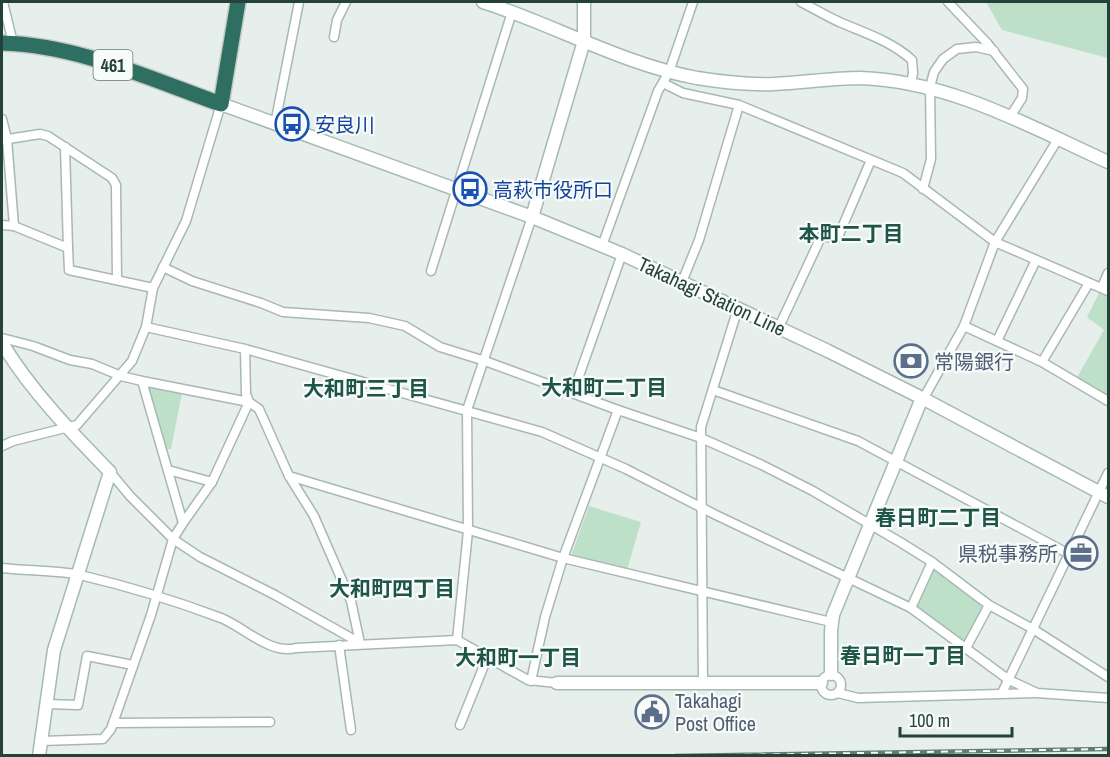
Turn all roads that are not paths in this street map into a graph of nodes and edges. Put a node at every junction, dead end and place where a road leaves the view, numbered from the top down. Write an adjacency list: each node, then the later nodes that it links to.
1 (238, 2): 18 (highway)
2 (299, 2): 22 (street)
3 (346, 2): 11 (street)
4 (483, 2): 10 (street)
5 (584, 2): 12 (street)
6 (693, 2): 15 (street)
7 (801, 2): 16 (street)
8 (948, 2): 14 (street)
9 (2, 3): 13 (street)
10 (506, 7): 12 (street); 29 (street)
11 (334, 37)
12 (584, 41): 15 (street); 30 (street)
13 (7, 43): 18 (highway, 461)
14 (994, 51): 17 (street); 20 (street)
15 (666, 78): 16 (street); 19 (street); 34 (street)
16 (911, 83): 17 (street)
17 (930, 87): 20 (street); 28 (street)
18 (221, 104): 22 (street, Takahagi Station Line); 38 (street)
19 (739, 105): 26 (street); 42 (street)
20 (1010, 117): 23 (street)
21 (2, 119): 24 (street)
22 (275, 124): 29 (street, Takahagi Station Line)
23 (1058, 139): 27 (street); 33 (street)
24 (4, 140): 25 (street); 32 (street)
25 (65, 147): 35 (street); 41 (street)
26 (871, 160): 28 (street); 49 (street)
27 (1108, 162)
28 (923, 189): 33 (street)
29 (457, 191): 30 (street, Takahagi Station Line); 39 (street)
30 (532, 217): 34 (street, Takahagi Station Line); 54 (street)
31 (2, 225): 32 (street)
32 (14, 226): 35 (street)
33 (995, 242): 37 (street); 47 (street)
34 (602, 246): 36 (street, Takahagi Station Line)
35 (68, 248): 41 (street)
36 (622, 254): 42 (street, Takahagi Station Line); 59 (street)
37 (1036, 260): 43 (street); 51 (street)
38 (163, 267): 44 (street); 54 (street)
39 (431, 271)
40 (1108, 273): 45 (street)
41 (117, 280): 44 (street)
42 (682, 282): 46 (street, Takahagi Station Line)
43 (1089, 283): 45 (street); 55 (street)
44 (153, 288): 48 (street)
45 (1106, 289)
46 (738, 308): 49 (street, Takahagi Station Line); 58 (street)
47 (964, 326): 51 (street); 60 (street)
48 (146, 327): 53 (street); 56 (street)
49 (779, 327): 60 (street, Takahagi Station Line)
50 (2, 338): 56 (street)
51 (997, 341): 55 (street)
52 (2, 343): 65 (street)
53 (245, 349): 62 (street); 63 (street)
54 (485, 361): 59 (street); 63 (street)
55 (1042, 362): 61 (street)
56 (121, 376): 57 (street); 65 (street)
57 (142, 381): 62 (street); 70 (street)
58 (713, 390): 66 (street); 69 (street)
59 (573, 393): 64 (street)
60 (922, 398): 69 (street); 75 (street, Takahagi Station Line)
61 (1108, 401)
62 (249, 402): 73 (street); 74 (street)
63 (467, 410): 68 (street); 79 (street)
64 (618, 410): 66 (street); 68 (street)
65 (67, 428): 67 (street); 71 (street)
66 (701, 438): 76 (street); 78 (street)
67 (2, 446)
68 (600, 457): 76 (street); 82 (street)
69 (897, 460): 78 (street); 81 (street)
70 (168, 470): 74 (street); 77 (street)
71 (110, 472): 80 (street); 85 (street)
72 (1108, 473): 75 (street)
73 (289, 476): 79 (street); 94 (street)
74 (212, 482): 77 (street)
75 (1104, 495): 81 (street)
76 (702, 508): 86 (street); 87 (street)
77 (183, 523): 80 (street)
78 (870, 524): 83 (street); 86 (street)
79 (468, 531): 82 (street); 93 (street)
80 (173, 539): 88 (street); 94 (street)
81 (1069, 554): 92 (street)
82 (564, 558): 87 (street); 102 (street)
83 (932, 562): 89 (street); 90 (street)
84 (2, 568): 85 (street)
85 (78, 575): 88 (street); 110 (street)
86 (848, 578): 90 (street); 91 (street)
87 (702, 593): 91 (street); 105 (street)
88 (156, 596): 95 (street); 98 (street)
89 (988, 604): 92 (street); 96 (street)
90 (911, 608): 96 (street)
91 (831, 622): 99 (street)
92 (1034, 628): 100 (street); 101 (street)
93 (458, 640): 94 (street); 97 (street)
94 (360, 643): 95 (street)
95 (339, 645): 114 (street)
96 (966, 648): 101 (street)
97 (487, 658): 102 (street); 113 (street)
98 (133, 664): 110 (street); 112 (street)
99 (831, 674): 104 (street); 106 (street)
100 (1108, 677)
101 (1009, 680): 107 (street); 108 (street)
102 (531, 681): 103 (street)
103 (557, 683): 105 (street)
104 (821, 683): 105 (street); 106 (street)
105 (703, 684)
106 (838, 693): 107 (street)
107 (1002, 693): 108 (street)
108 (1037, 693): 109 (street)
109 (1108, 699)
110 (46, 704): 115 (street)
111 (270, 722): 112 (street)
112 (113, 723): 115 (street)
113 (460, 725)
114 (351, 730)
115 (41, 741): 116 (street)
116 (39, 756)

